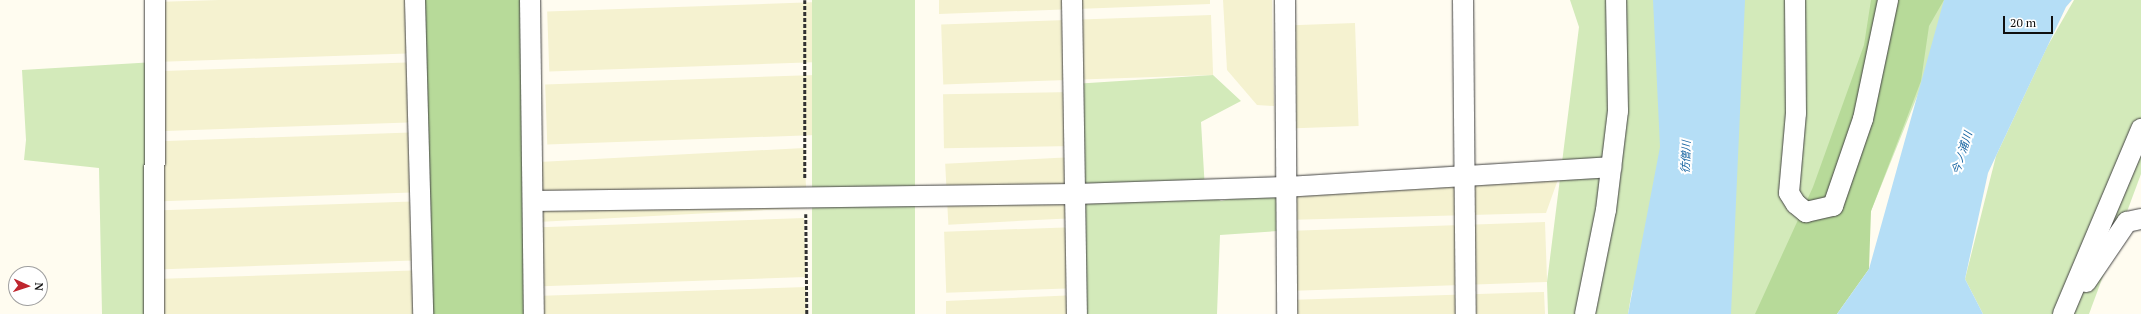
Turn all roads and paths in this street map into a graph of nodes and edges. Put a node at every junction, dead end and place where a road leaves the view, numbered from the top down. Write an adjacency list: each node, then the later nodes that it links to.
1 (155, 0): 19 (street)
2 (415, 0): 20 (street)
3 (530, 0): 17 (street)
4 (805, 0): 16 (path)
5 (1072, 0): 15 (street)
6 (1285, 0): 14 (street)
7 (1463, 0): 13 (street)
8 (1616, 0): 12 (street)
9 (1795, 0): 10 (street)
10 (1888, 0)
11 (2141, 129): 27 (street)
12 (1610, 167): 13 (street); 26 (street)
13 (1464, 177): 14 (street); 25 (street)
14 (1285, 187): 15 (street); 24 (street)
15 (1075, 194): 16 (street); 23 (street)
16 (805, 197): 17 (street); 22 (path)
17 (533, 201): 21 (street)
18 (2141, 219): 28 (street)
19 (154, 314)
20 (422, 314)
21 (534, 314)
22 (807, 314)
23 (1077, 314)
24 (1288, 314)
25 (1466, 314)
26 (1585, 314)
27 (2063, 314)
28 (2069, 314)

